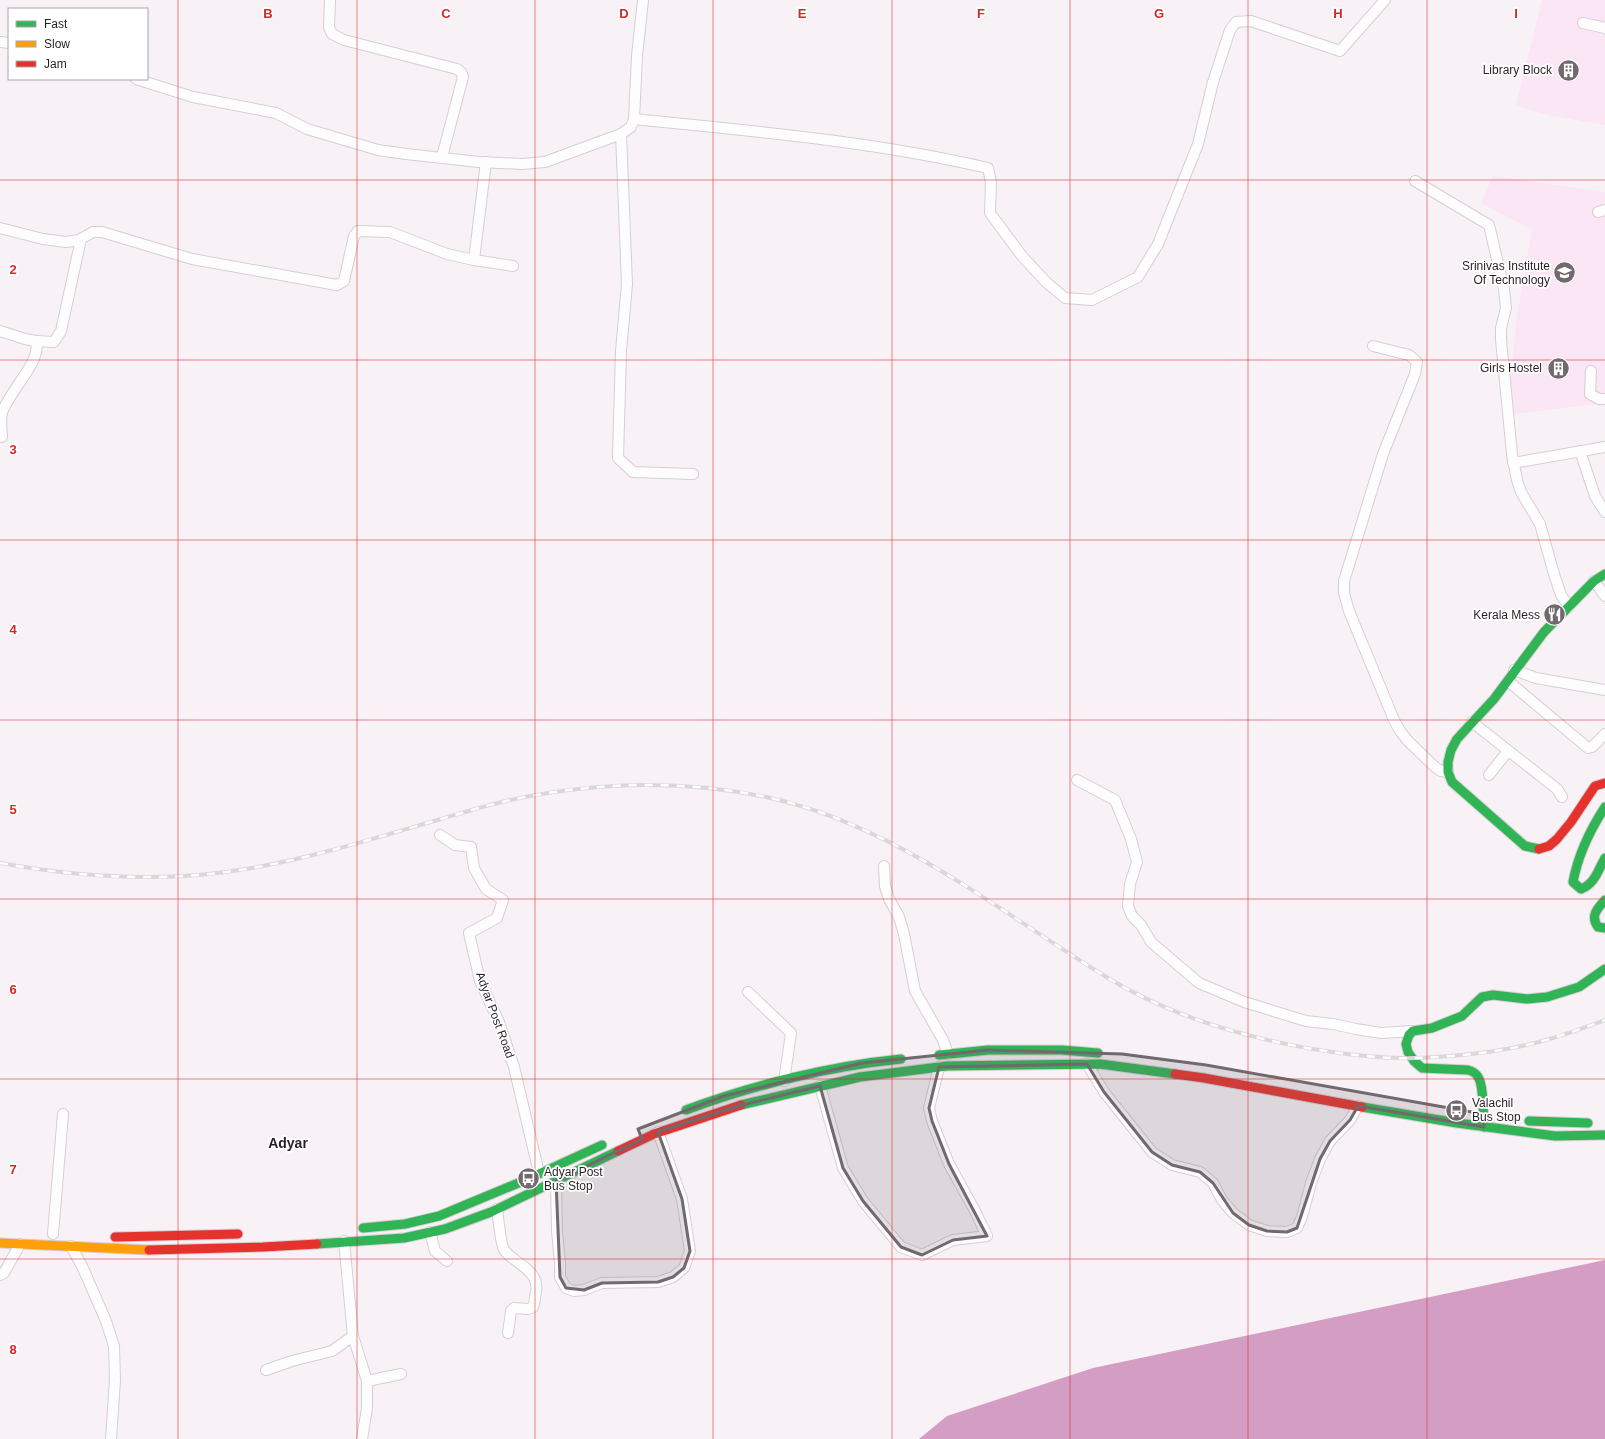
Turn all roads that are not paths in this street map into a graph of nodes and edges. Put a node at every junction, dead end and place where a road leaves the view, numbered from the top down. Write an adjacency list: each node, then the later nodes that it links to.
1 (330, 0): 9 (street)
2 (643, 0): 7 (street)
3 (1385, 0): 7 (street)
4 (1583, 23): 5 (street)
5 (1605, 28)
6 (139, 80): 9 (street)
7 (634, 119): 8 (street)
8 (622, 134): 10 (street); 25 (street)
9 (442, 157): 10 (street)
10 (486, 162): 14 (street)
11 (1415, 182): 24 (street)
12 (0, 228): 13 (street)
13 (81, 239): 14 (street); 17 (street)
14 (474, 260): 15 (street)
15 (513, 266)
16 (0, 332): 17 (street)
17 (36, 341): 21 (street)
18 (1373, 346): 37 (street)
19 (1590, 371): 20 (street)
20 (1605, 399)
21 (2, 438)
22 (1605, 447): 23 (street)
23 (1580, 451): 24 (street); 26 (street)
24 (1513, 463): 30 (street)
25 (693, 474)
26 (1605, 512)
27 (1605, 574): 28 (main road)
28 (1594, 581): 29 (street); 30 (main road)
29 (1605, 596)
30 (1569, 607): 31 (main road)
31 (1514, 670): 32 (main road); 33 (street)
32 (1508, 681): 34 (main road); 35 (street)
33 (1605, 690)
34 (1472, 722): 36 (street); 37 (main road)
35 (1605, 734)
36 (1508, 751): 38 (street); 41 (street)
37 (1448, 772): 40 (main road)
38 (1489, 775)
39 (1078, 780): 50 (street)
40 (1605, 783)
41 (1562, 797)
42 (1605, 807): 44 (main road)
43 (440, 835): 70 (street, Adyar Post Road)
44 (1605, 858)
45 (884, 866): 52 (street)
46 (1605, 900): 47 (main road)
47 (1605, 928)
48 (1605, 969): 50 (main road)
49 (748, 992): 57 (street)
50 (1412, 1032): 64 (main road)
51 (1107, 1053): 52 (main road)
52 (948, 1054): 53 (main road)
53 (932, 1056)
54 (909, 1058): 57 (main road)
55 (1087, 1064): 56 (main road); 59 (main road); 59 (street)
56 (940, 1067): 58 (main road); 58 (street)
57 (784, 1081): 61 (main road)
58 (820, 1086): 66 (main road)
59 (1358, 1106): 64 (main road)
60 (63, 1114): 75 (street)
61 (676, 1114)
62 (1518, 1120): 63 (main road)
63 (1595, 1123)
64 (1484, 1127): 67 (main road)
65 (638, 1129): 68 (main road)
66 (658, 1132): 68 (main road); 71 (street)
67 (1605, 1135)
68 (642, 1139): 71 (main road)
69 (610, 1141): 70 (main road)
70 (540, 1173): 73 (main road)
71 (556, 1181): 72 (main road)
72 (496, 1210): 74 (main road); 84 (street)
73 (354, 1229)
74 (430, 1232): 78 (main road); 82 (street)
75 (53, 1234)
76 (246, 1234): 77 (main road)
77 (105, 1237)
78 (344, 1241): 81 (main road); 85 (street)
79 (0, 1243): 80 (main road)
80 (20, 1244): 81 (main road); 83 (street)
81 (71, 1246): 89 (street)
82 (447, 1261)
83 (0, 1275)
84 (508, 1333)
85 (353, 1336): 86 (street); 88 (street)
86 (266, 1370)
87 (401, 1374): 88 (street)
88 (367, 1381): 90 (street)
89 (111, 1439)
90 (362, 1439)

